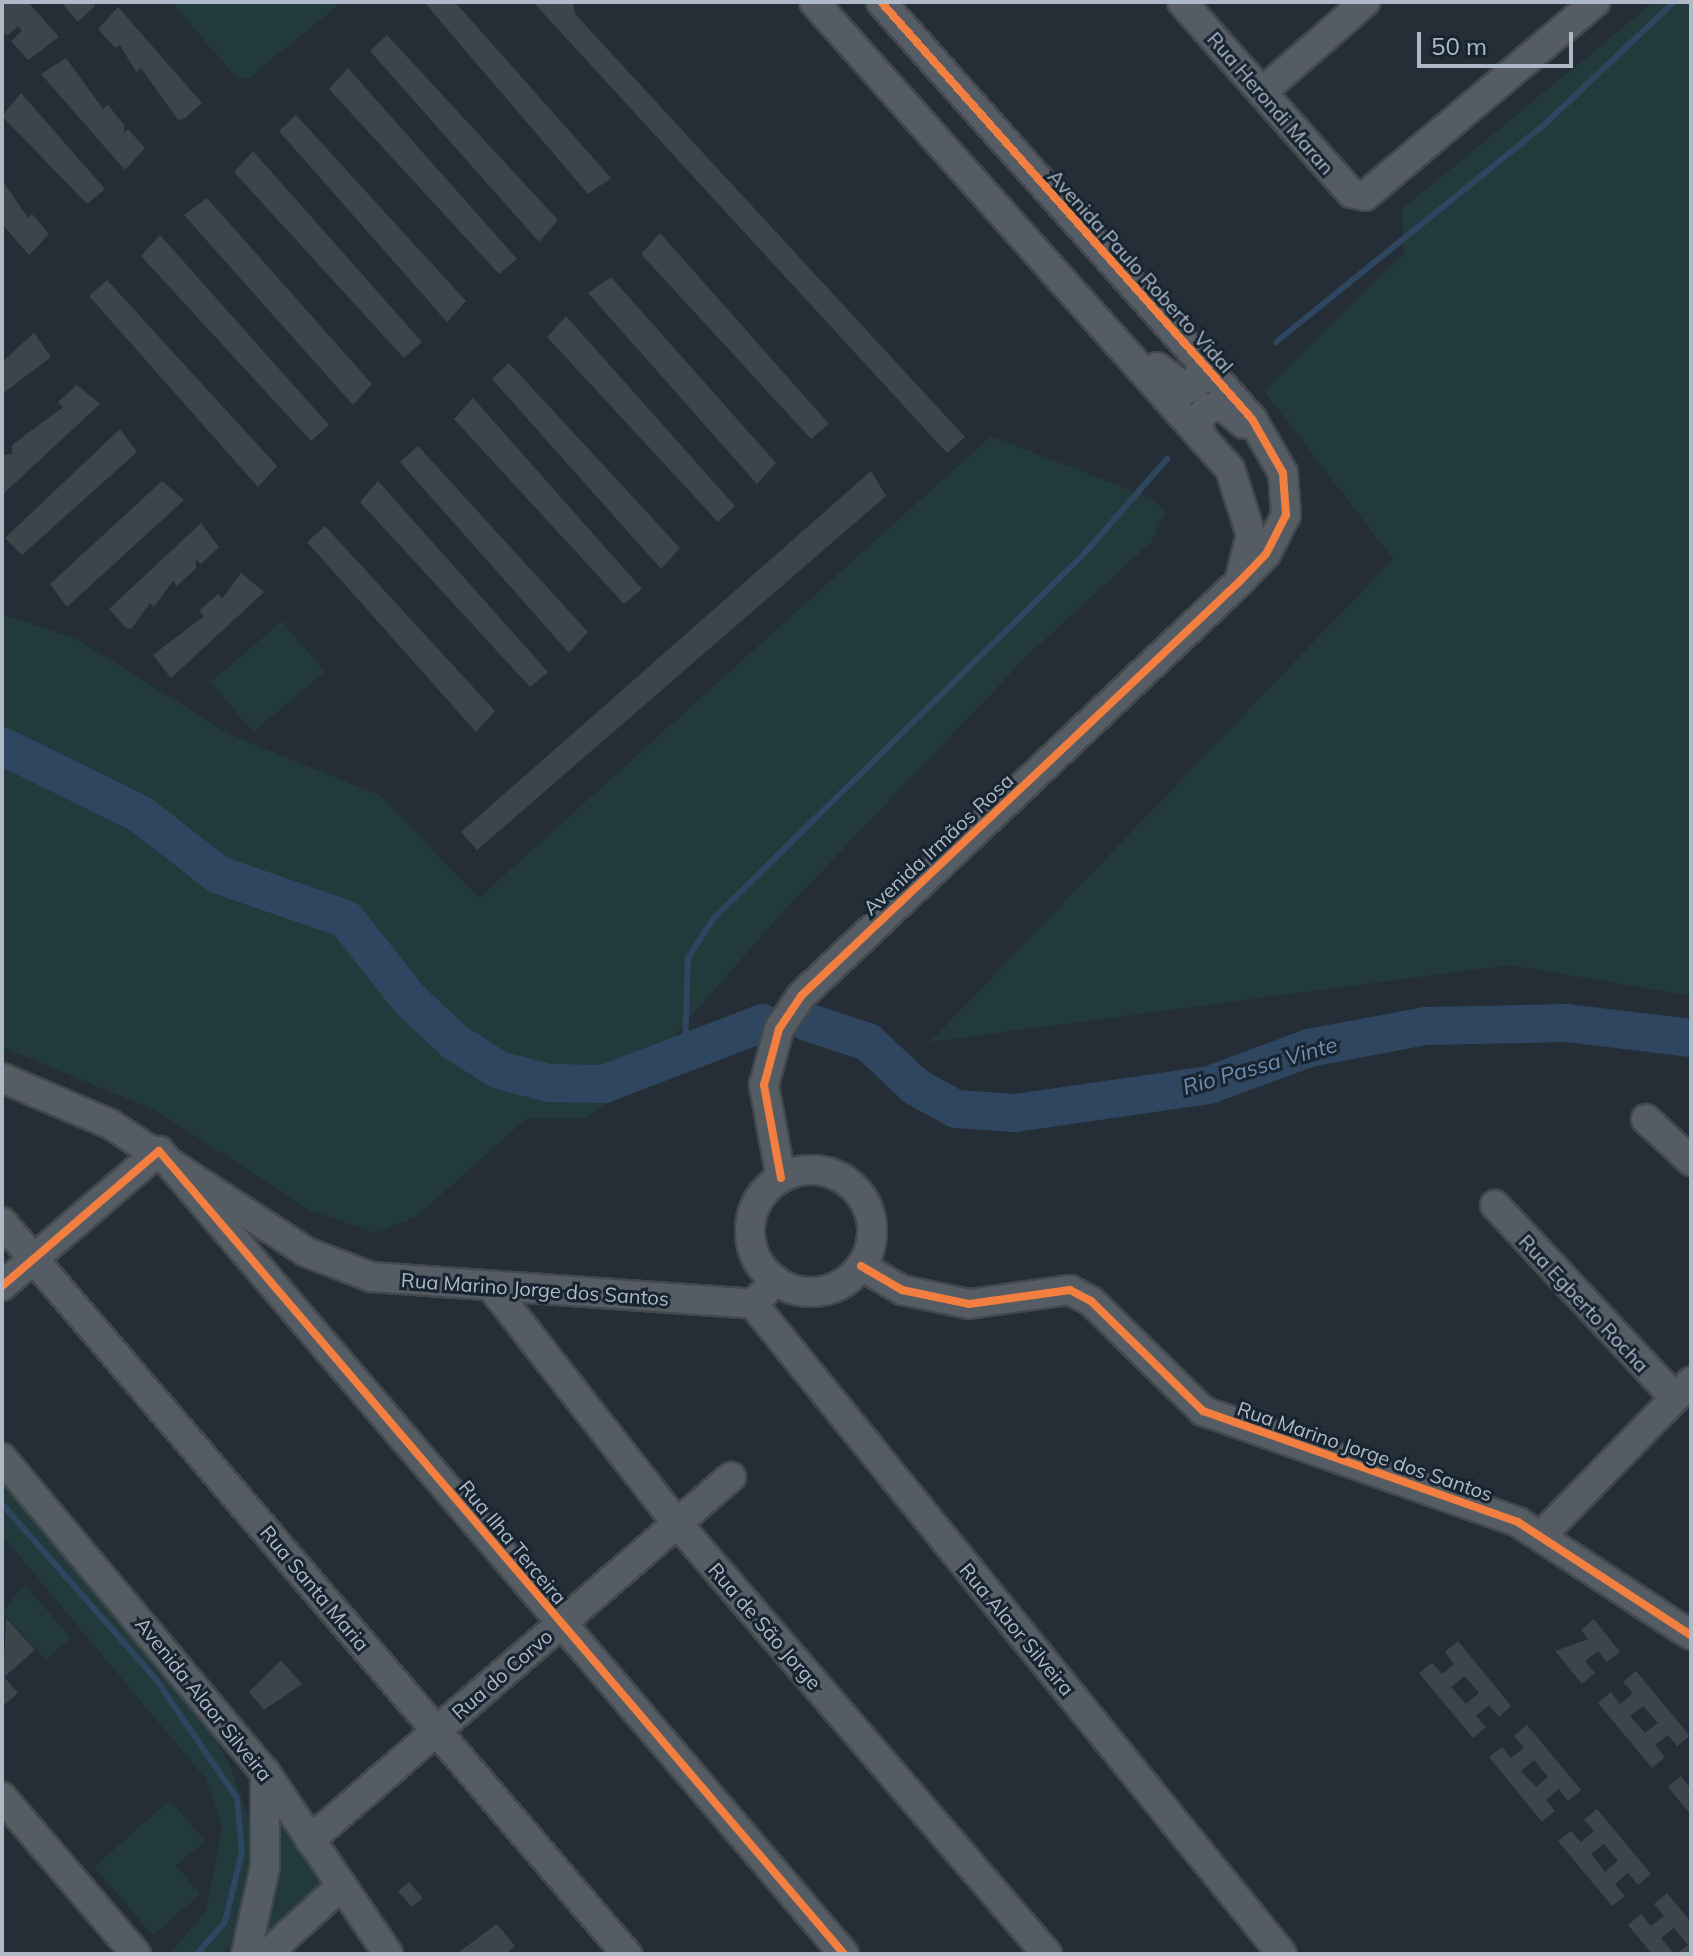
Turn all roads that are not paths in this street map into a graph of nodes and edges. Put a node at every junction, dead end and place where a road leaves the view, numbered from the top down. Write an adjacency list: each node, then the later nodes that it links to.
1 (814, 2): 7 (street)
2 (881, 2): 8 (street, Avenida Paulo Roberto Vidal)
3 (1182, 2): 6 (street, Rua Herondi Maran)
4 (1365, 2): 6 (street)
5 (1595, 2): 6 (street, Rua Herondi Maran)
6 (1262, 92)
7 (1103, 326): 8 (street); 9 (street)
8 (1201, 362): 10 (street, Avenida Paulo Roberto Vidal)
9 (1203, 439): 10 (street); 11 (street)
10 (1277, 460): 11 (street, Avenida Paulo Roberto Vidal)
11 (1238, 583): 16 (street, Avenida Irmãos Rosa)
12 (2, 1078): 14 (street, Rua Marino Jorge dos Santos)
13 (1646, 1119): 15 (street)
14 (159, 1151): 19 (street); 23 (street, Rua Marino Jorge dos Santos); 30 (street, Rua Ilha Terceira)
15 (1691, 1161)
16 (781, 1178): 20 (street); 21 (street)
17 (1495, 1205): 25 (street, Rua Egberto Rocha)
18 (2, 1222): 19 (street, Rua Santa Maria)
19 (33, 1259): 22 (street); 32 (street, Rua Santa Maria)
20 (861, 1266): 21 (street); 29 (street, Rua Marino Jorge dos Santos)
21 (776, 1281): 24 (street)
22 (2, 1286)
23 (494, 1290): 24 (street, Rua Marino Jorge dos Santos); 28 (street, Rua de São Jorge)
24 (753, 1304): 44 (street, Rua Alaor Silveira)
25 (1683, 1390): 29 (street)
26 (2, 1458): 33 (street, Avenida Alaor Silveira)
27 (731, 1477): 28 (street, Rua do Corvo)
28 (677, 1523): 30 (street, Rua do Corvo); 43 (street, Rua de São Jorge)
29 (1542, 1535): 31 (street, Rua Marino Jorge dos Santos)
30 (561, 1623): 32 (street, Rua do Corvo); 42 (street, Rua Ilha Terceira)
31 (1691, 1635)
32 (437, 1731): 35 (street, Rua do Corvo); 41 (street, Rua Santa Maria)
33 (265, 1772): 35 (street, Avenida Alaor Silveira); 38 (street)
34 (2, 1797): 37 (street)
35 (310, 1840): 36 (street, Avenida Alaor Silveira)
36 (341, 1886): 39 (street); 40 (street, Avenida Alaor Silveira)
37 (136, 1954)
38 (246, 1954)
39 (267, 1954)
40 (388, 1954)
41 (627, 1954)
42 (844, 1954)
43 (1047, 1954)
44 (1282, 1954)

